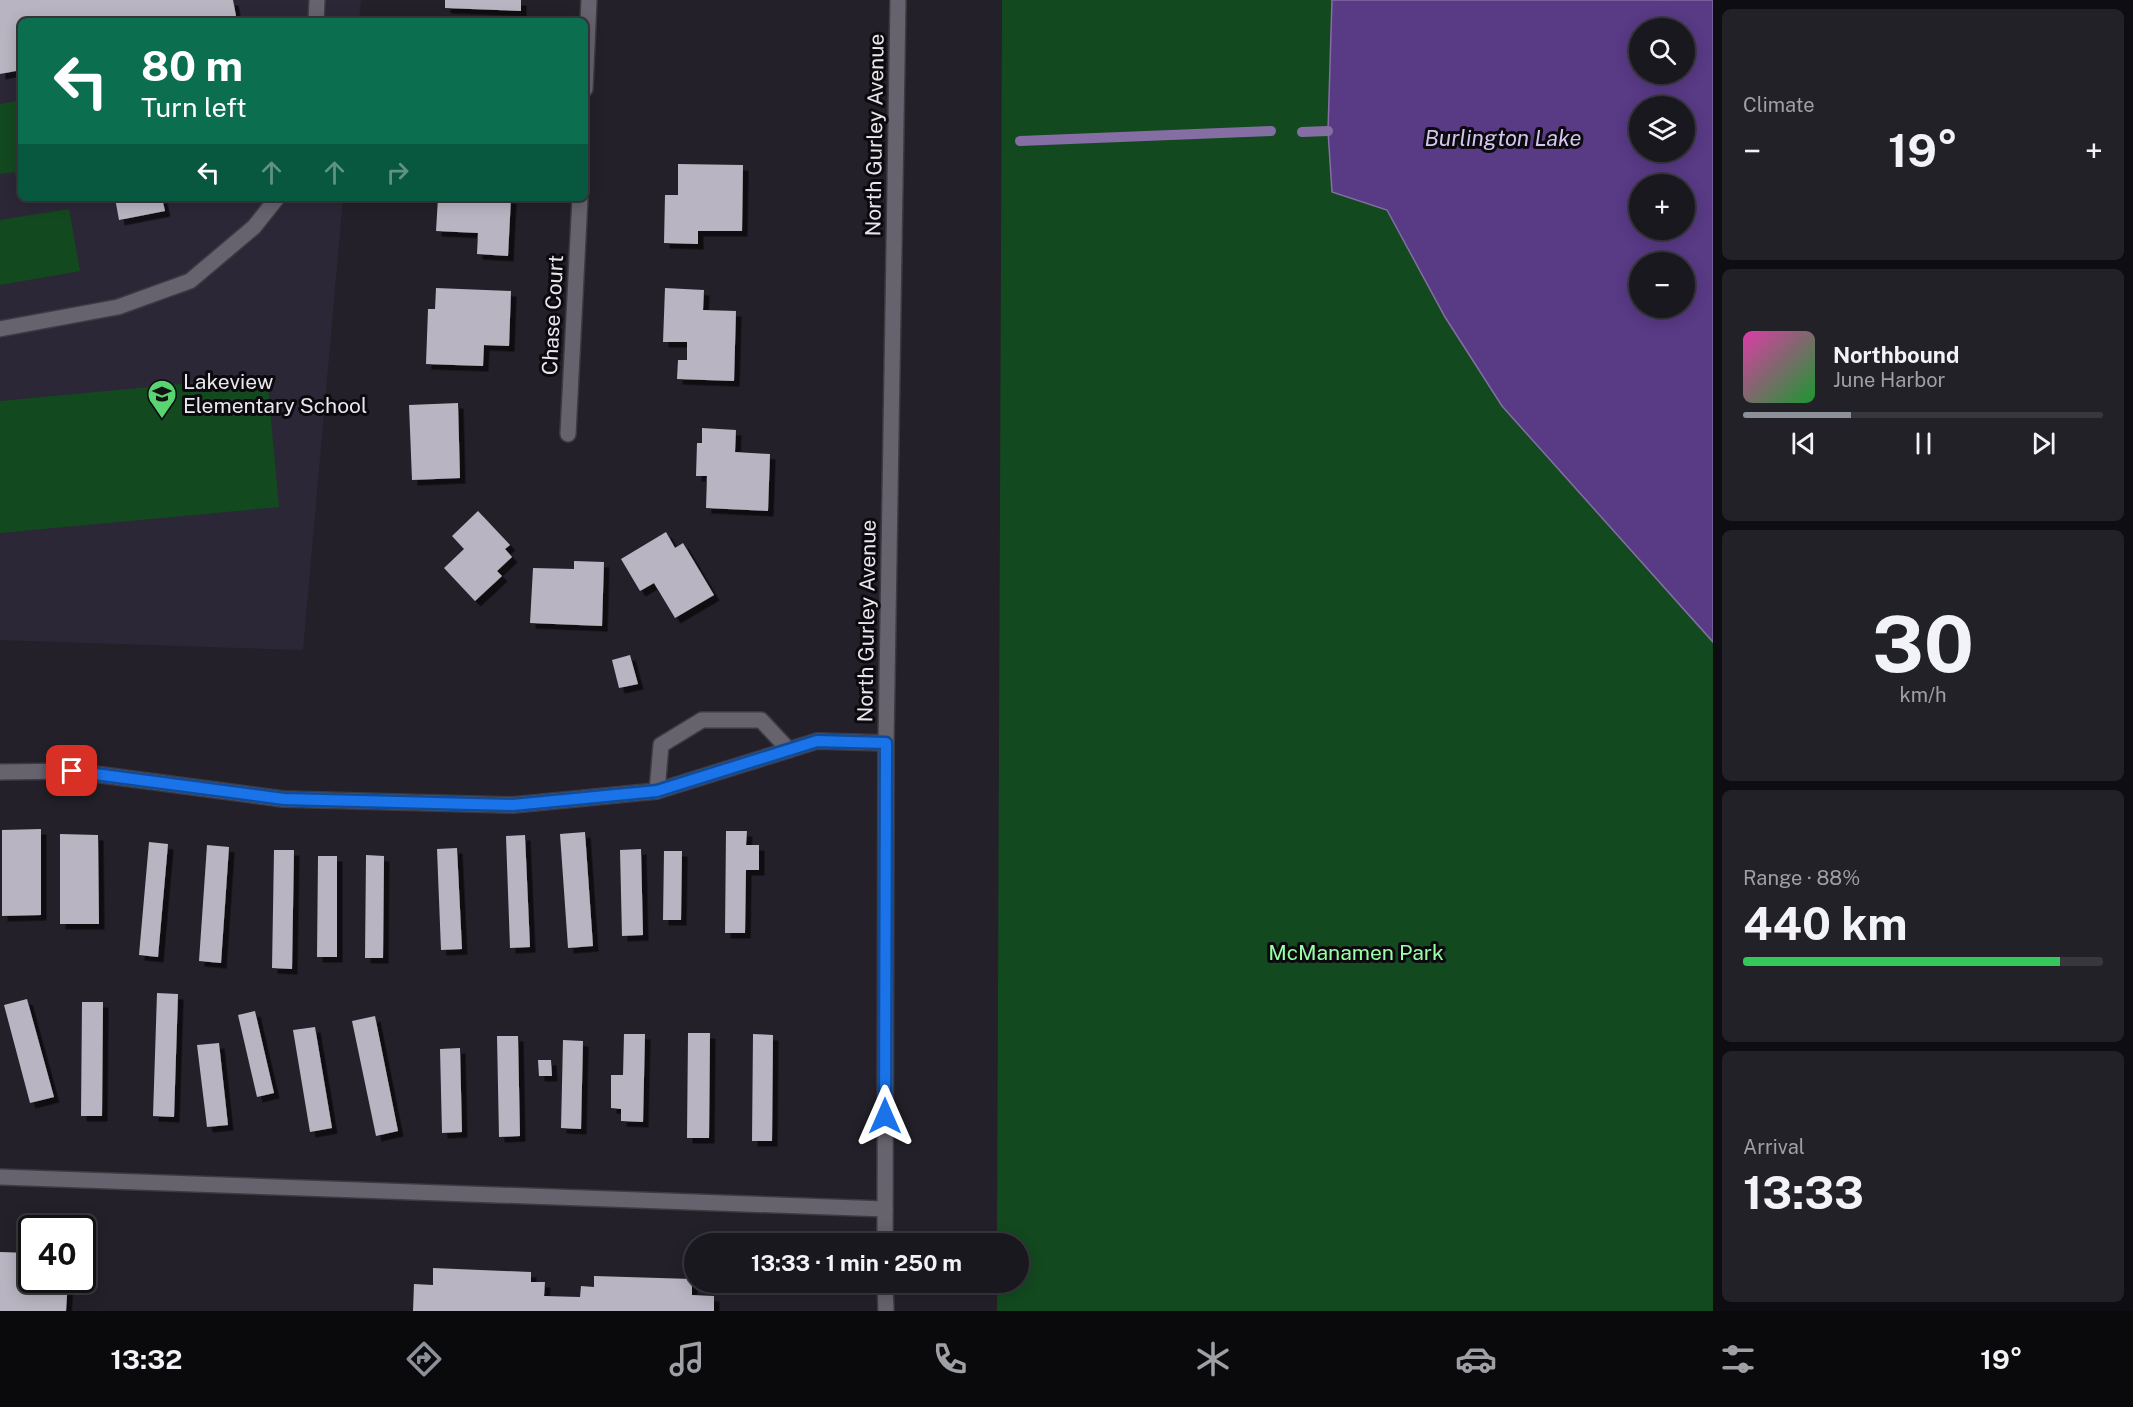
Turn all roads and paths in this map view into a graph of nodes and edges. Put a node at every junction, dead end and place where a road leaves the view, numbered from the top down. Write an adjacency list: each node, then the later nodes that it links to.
1 (317, 0): 4 (street)
2 (589, 0): 5 (street)
3 (898, 0): 10 (street, North Gurley Avenue)
4 (316, 18)
5 (588, 22)
6 (275, 201): 8 (street)
7 (580, 201): 9 (street, Chase Court)
8 (0, 328)
9 (568, 434)
10 (886, 743): 11 (street); 15 (street, North Gurley Avenue)
11 (789, 750): 13 (street); 13 (street)
12 (0, 772): 13 (street)
13 (657, 791)
14 (0, 1177): 15 (street)
15 (885, 1209): 16 (street, North Gurley Avenue)
16 (885, 1233)
17 (885, 1293): 18 (street)
18 (885, 1311)

